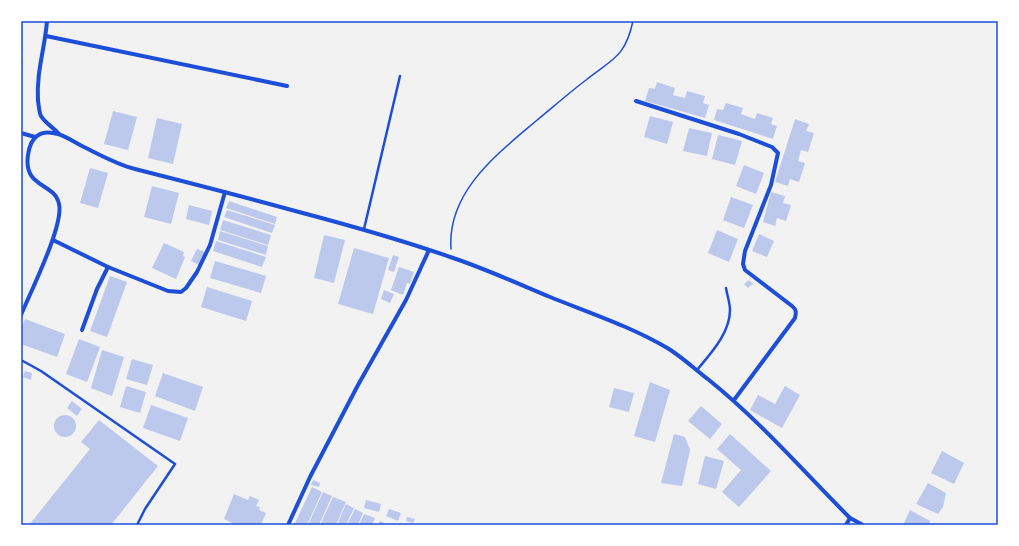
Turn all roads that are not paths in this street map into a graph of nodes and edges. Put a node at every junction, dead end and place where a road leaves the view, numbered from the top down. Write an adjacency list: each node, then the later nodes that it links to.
1 (47, 21): 2 (street)
2 (46, 36): 4 (street); 7 (street)
3 (400, 76): 10 (lane)
4 (287, 86)
5 (636, 101): 19 (street)
6 (21, 133): 8 (street)
7 (59, 135): 8 (street); 9 (street)
8 (35, 137): 11 (street)
9 (224, 192): 10 (street); 13 (street)
10 (364, 229): 12 (street)
11 (53, 240): 13 (street); 15 (street)
12 (429, 250): 18 (street); 22 (street)
13 (108, 267): 16 (street)
14 (726, 288): 18 (lane)
15 (21, 315)
16 (82, 330)
17 (21, 360): 21 (lane)
18 (697, 370): 19 (street)
19 (734, 400): 20 (street)
20 (850, 518): 23 (street); 24 (street)
21 (137, 525)
22 (288, 525)
23 (846, 525)
24 (863, 525)

